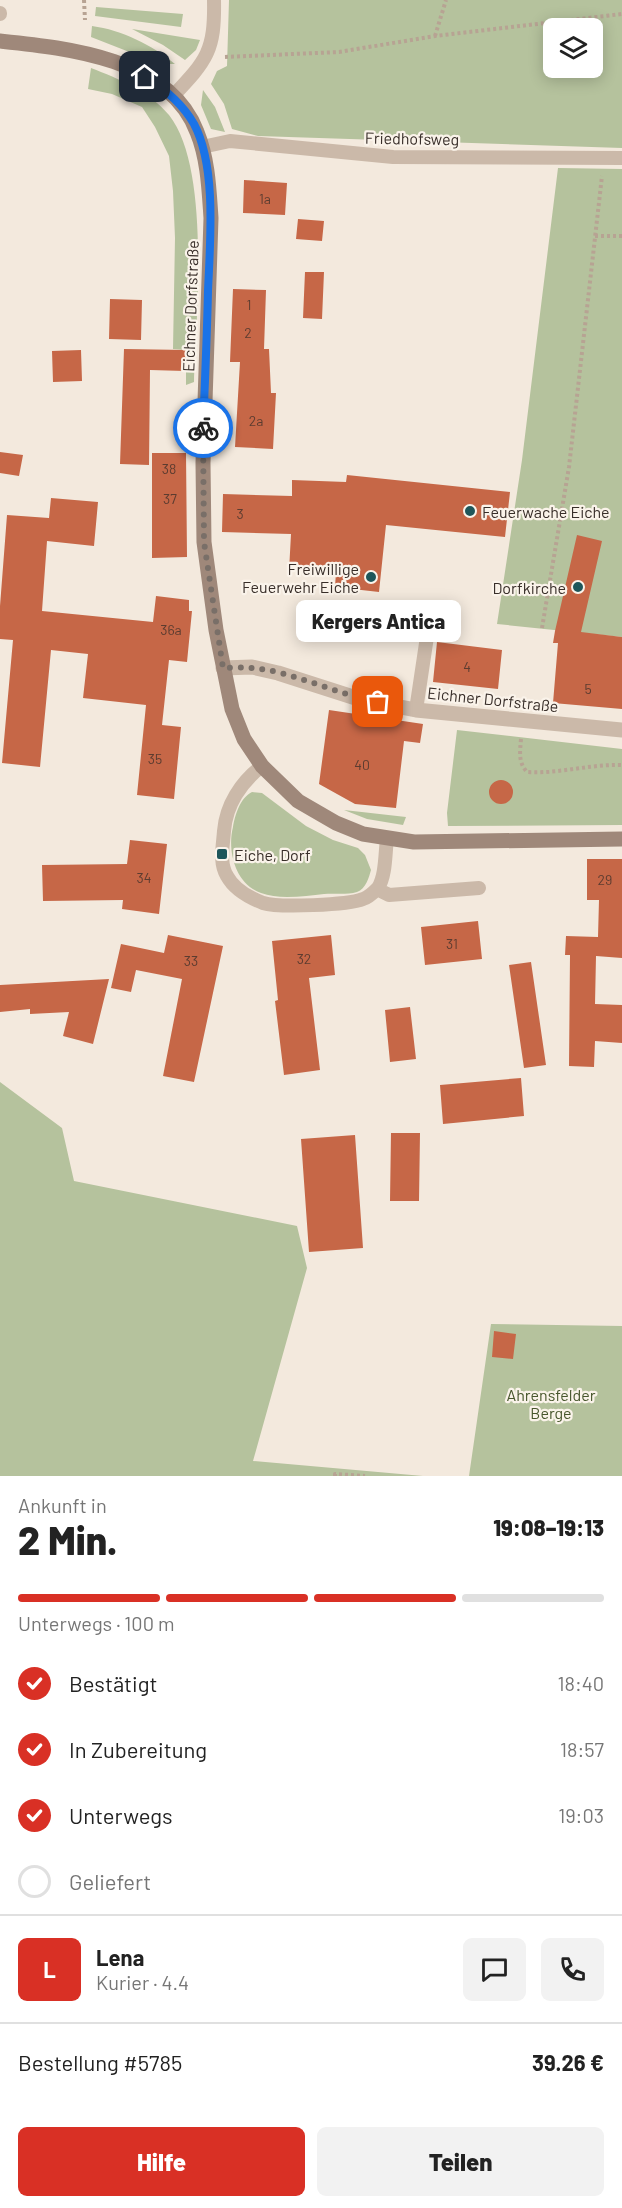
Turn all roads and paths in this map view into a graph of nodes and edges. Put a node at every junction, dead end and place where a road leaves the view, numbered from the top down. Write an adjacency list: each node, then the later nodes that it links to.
1 (84, 0): 5 (path)
2 (214, 0): 8 (lane)
3 (446, 0): 6 (path)
4 (622, 14): 6 (path)
5 (85, 20)
6 (435, 36): 8 (path)
7 (0, 41): 9 (main road)
8 (207, 57): 9 (lane)
9 (173, 96): 10 (main road, Eichner Dorfstraße)
10 (202, 147): 11 (lane, Friedhofsweg); 17 (main road, Eichner Dorfstraße)
11 (604, 158): 12 (lane, Friedhofsweg); 13 (path)
12 (622, 158)
13 (595, 236): 14 (path); 16 (path)
14 (622, 236)
15 (431, 610): 18 (lane)
16 (542, 628)
17 (223, 668): 18 (street, Eichner Dorfstraße); 22 (main road, Eichner Dorfstraße)
18 (416, 710): 19 (street, Eichner Dorfstraße)
19 (522, 720): 20 (street, Eichner Dorfstraße); 21 (path)
20 (622, 730)
21 (622, 765)
22 (262, 766): 23 (main road, Eichner Dorfstraße); 26 (lane)
23 (387, 839): 24 (main road, Eichner Dorfstraße); 26 (lane)
24 (622, 839)
25 (479, 888): 26 (lane)
26 (377, 889)
27 (334, 1476): 28 (path)
28 (365, 1476)

